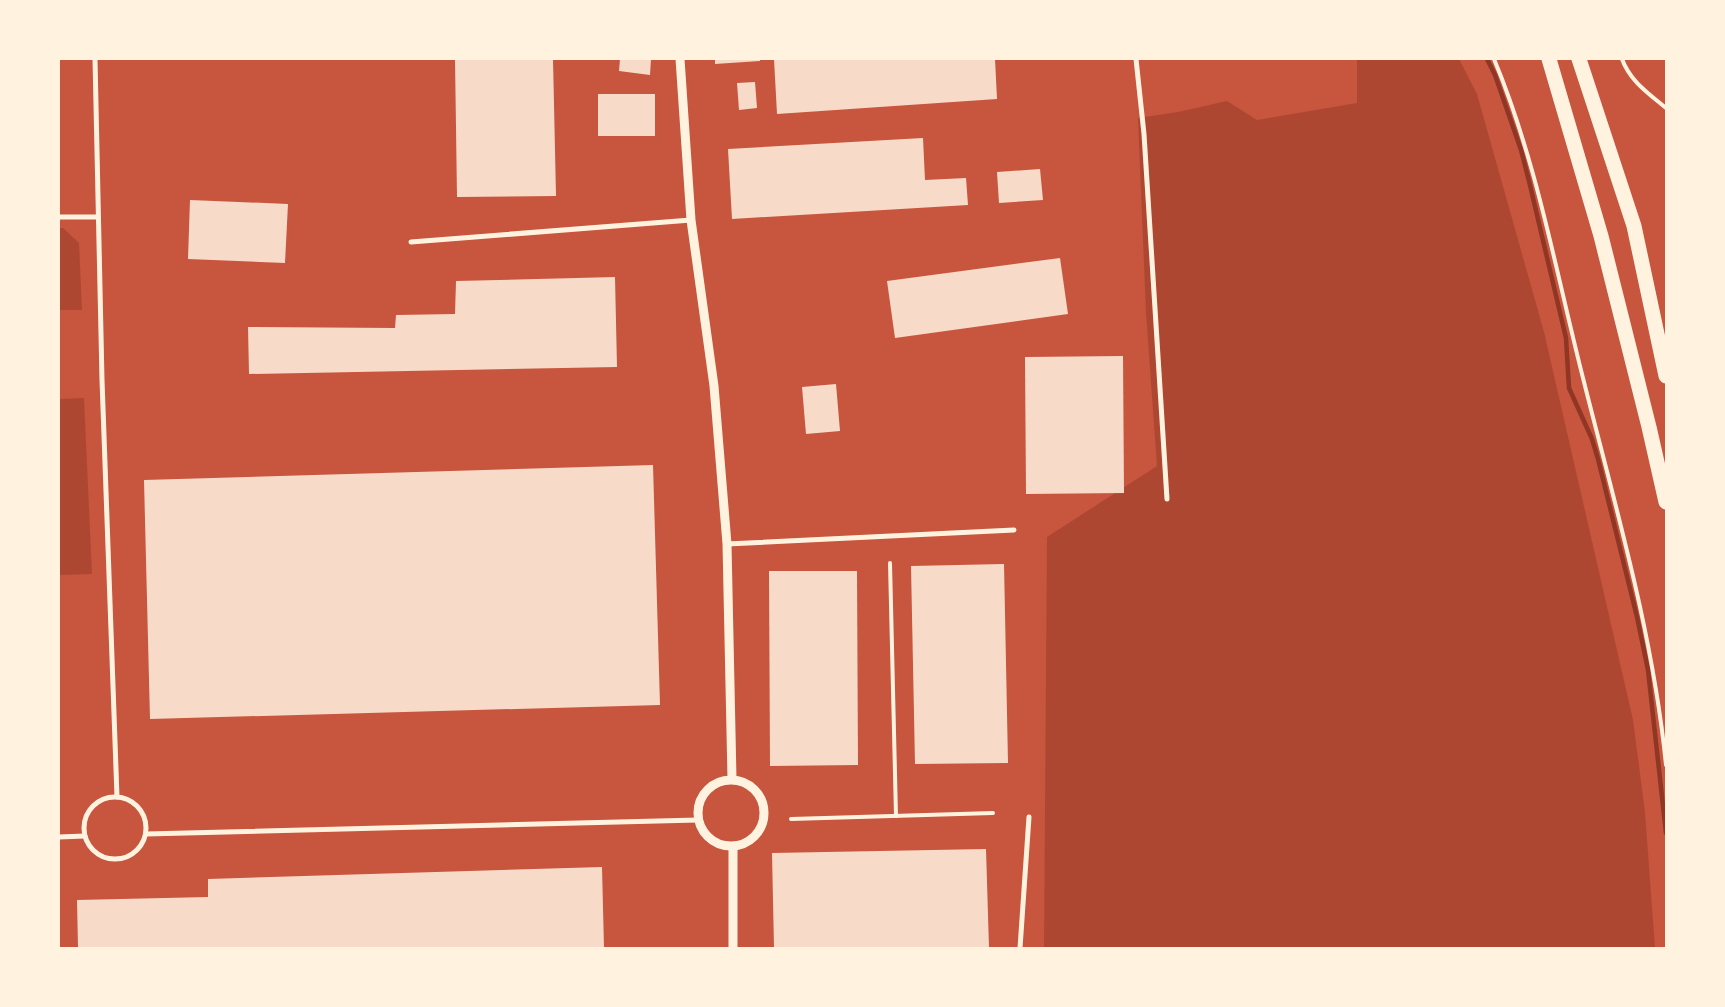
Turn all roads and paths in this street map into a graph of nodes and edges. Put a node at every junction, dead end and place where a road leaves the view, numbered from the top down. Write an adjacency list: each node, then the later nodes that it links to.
1 (95, 59): 10 (street)
2 (680, 59): 11 (street)
3 (1136, 59): 14 (street)
4 (1494, 59): 19 (lane)
5 (1549, 59): 15 (highway)
6 (1580, 59): 13 (highway)
7 (1622, 59): 8 (lane)
8 (1666, 108)
9 (59, 217): 10 (street)
10 (98, 217): 21 (street)
11 (691, 220): 12 (street); 17 (street)
12 (411, 242)
13 (1666, 376)
14 (1167, 499)
15 (1666, 502)
16 (1014, 530): 17 (street)
17 (727, 544): 20 (street)
18 (890, 563): 23 (lane)
19 (1666, 765)
20 (732, 779): 26 (street); 30 (street)
21 (117, 797): 27 (street); 29 (street)
22 (993, 813): 23 (lane)
23 (896, 816): 25 (lane)
24 (1029, 817): 32 (street)
25 (791, 819)
26 (698, 820): 27 (street); 30 (street)
27 (146, 834): 29 (street)
28 (59, 836): 29 (street)
29 (85, 836)
30 (733, 847): 31 (street)
31 (733, 948)
32 (1020, 948)

